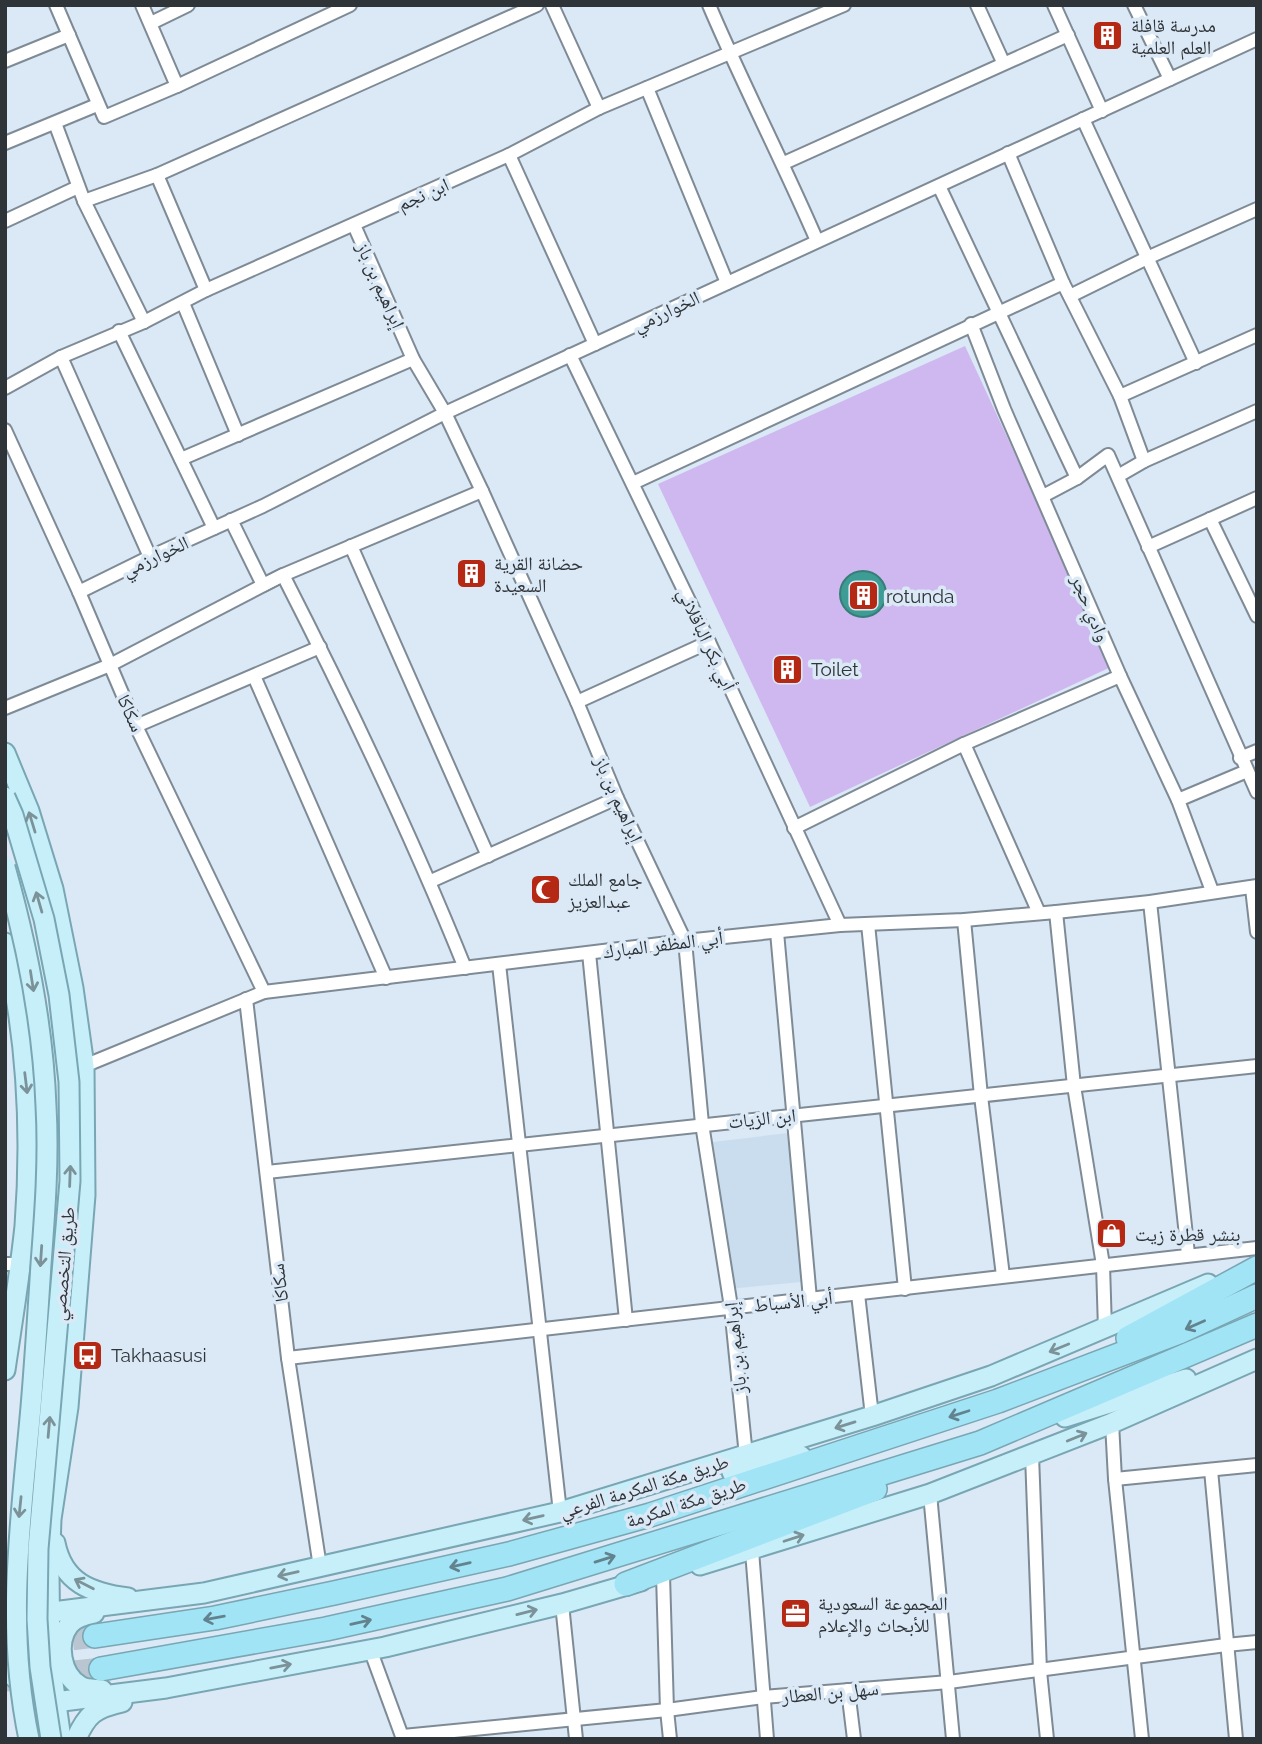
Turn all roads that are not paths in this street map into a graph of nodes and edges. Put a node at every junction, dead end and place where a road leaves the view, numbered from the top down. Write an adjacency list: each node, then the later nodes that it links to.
1 (56, 5): 13 (street)
2 (142, 5): 12 (street)
3 (188, 5): 12 (street)
4 (350, 5): 20 (street)
5 (537, 5): 31 (street)
6 (552, 5): 23 (street)
7 (709, 5): 16 (street)
8 (844, 5): 16 (street, ابن نجم)
9 (977, 5): 18 (street)
10 (1054, 5): 14 (street)
11 (1134, 5): 19 (street)
12 (150, 23): 20 (street)
13 (69, 35): 17 (street); 22 (street)
14 (1068, 35): 18 (street); 24 (street)
15 (1257, 39): 19 (street, الخوارزمي)
16 (729, 53): 21 (street, ابن نجم); 30 (street)
17 (5, 61)
18 (1003, 62): 30 (street)
19 (1170, 79): 24 (street, الخوارزمي)
20 (177, 86): 22 (street)
21 (646, 88): 23 (street, ابن نجم); 40 (street)
22 (96, 104): 26 (street)
23 (599, 108): 29 (street, ابن نجم)
24 (1102, 111): 25 (street, الخوارزمي)
25 (1083, 119): 28 (street, الخوارزمي); 39 (street)
26 (55, 123): 27 (street); 33 (street)
27 (5, 143)
28 (1008, 153): 32 (street, الخوارزمي); 41 (street)
29 (509, 155): 37 (street, ابن نجم); 50 (street)
30 (784, 163): 38 (street)
31 (157, 174): 34 (street); 42 (street)
32 (939, 186): 38 (street, الخوارزمي); 45 (street)
33 (78, 187): 34 (street); 36 (street)
34 (84, 201): 46 (street)
35 (1257, 209): 39 (street)
36 (5, 221)
37 (354, 225): 42 (street, ابن نجم); 53 (street, إبراهيم بن باز)
38 (817, 241): 40 (street, الخوارزمي)
39 (1147, 258): 43 (street); 54 (street)
40 (727, 283): 50 (street, الخوارزمي)
41 (1063, 283): 43 (street); 45 (street)
42 (206, 289): 44 (street, ابن نجم)
43 (1070, 296): 56 (street)
44 (183, 303): 46 (street, ابن نجم); 60 (street)
45 (998, 312): 47 (street); 64 (street)
46 (145, 322): 48 (street, ابن نجم)
47 (971, 324): 65 (street); 67 (street, وادي حجر)
48 (119, 331): 52 (street, ابن نجم); 61 (street)
49 (1257, 335): 54 (street)
50 (594, 344): 51 (street, الخوارزمي)
51 (570, 355): 58 (street, الخوارزمي); 65 (street, أبي بكر الباقلاني)
52 (61, 358): 55 (street, ابن نجم); 74 (street)
53 (414, 359): 58 (street, إبراهيم بن باز); 60 (street)
54 (1196, 363): 56 (street)
55 (5, 388)
56 (1120, 396): 62 (street)
57 (1257, 411): 62 (street)
58 (445, 413): 66 (street, إبراهيم بن باز); 70 (street, الخوارزمي)
59 (5, 430): 76 (street, سكاكا)
60 (238, 435): 61 (street)
61 (181, 459): 71 (street)
62 (1144, 461): 63 (street)
63 (1118, 476): 64 (street); 73 (street)
64 (1077, 478): 67 (street)
65 (633, 483): 78 (street, أبي بكر الباقلاني)
66 (482, 491): 72 (street); 83 (street, إبراهيم بن باز)
67 (1043, 496): 82 (street, وادي حجر)
68 (1257, 498): 69 (street)
69 (1210, 519): 73 (street); 77 (street)
70 (231, 520): 71 (street, الخوارزمي); 75 (street)
71 (214, 528): 74 (street, الخوارزمي)
72 (351, 546): 75 (street); 96 (street)
73 (1148, 547): 89 (street)
74 (150, 557): 76 (street, الخوارزمي)
75 (284, 575): 79 (street); 80 (street)
76 (79, 592): 80 (street, سكاكا)
77 (1257, 615)
78 (709, 642): 83 (street); 95 (street, أبي بكر الباقلاني)
79 (320, 647): 81 (street); 98 (street)
80 (110, 665): 84 (street); 85 (street, سكاكا)
81 (254, 676): 85 (street); 114 (street)
82 (1120, 676): 86 (street); 94 (street, وادي حجر)
83 (577, 702): 93 (street, إبراهيم بن باز)
84 (5, 708)
85 (136, 726): 115 (street, سكاكا)
86 (964, 744): 95 (street); 103 (street)
87 (1257, 751): 89 (street)
88 (5, 753): 117 (main road, one-way to 88)
89 (1240, 758): 90 (street)
90 (1247, 771): 91 (street); 94 (street)
91 (1257, 792)
92 (5, 797): 184 (main road, طريق التخصصي, one-way to 92, bridge)
93 (617, 798): 96 (street); 109 (street, إبراهيم بن باز)
94 (1178, 800): 100 (street, وادي حجر)
95 (794, 828): 106 (street, أبي بكر الباقلاني)
96 (488, 856): 98 (street)
97 (5, 866): 183 (main road, طريق التخصصي, one-way to 183, bridge)
98 (431, 881): 113 (street)
99 (1254, 887): 100 (street, أبي المظفر المبارك); 108 (street)
100 (1212, 891): 101 (street, أبي المظفر المبارك)
101 (1150, 902): 102 (street, أبي المظفر المبارك); 119 (street)
102 (1056, 912): 103 (street, أبي المظفر المبارك); 120 (street)
103 (1039, 913): 104 (street, أبي المظفر المبارك)
104 (964, 920): 105 (street, أبي المظفر المبارك); 121 (street)
105 (868, 924): 106 (street, أبي المظفر المبارك); 122 (street)
106 (840, 925): 107 (street, أبي المظفر المبارك)
107 (777, 932): 109 (street, أبي المظفر المبارك); 123 (street)
108 (1257, 932)
109 (685, 941): 111 (street, أبي المظفر المبارك); 124 (street, إبراهيم بن باز)
110 (5, 943): 130 (main road, one-way to 130)
111 (589, 953): 112 (street, أبي المظفر المبارك); 125 (street)
112 (499, 964): 113 (street, أبي المظفر المبارك); 126 (street)
113 (466, 968): 114 (street, أبي المظفر المبارك)
114 (386, 978): 115 (street, أبي المظفر المبارك)
115 (264, 992): 116 (street, أبي المظفر المبارك)
116 (246, 999): 117 (street, أبي المظفر المبارك); 127 (street, سكاكا)
117 (84, 1066): 158 (main road)
118 (1257, 1066): 119 (street, ابن الزيات)
119 (1170, 1076): 120 (street, ابن الزيات); 129 (street)
120 (1074, 1086): 121 (street, ابن الزيات); 131 (street)
121 (981, 1096): 122 (street, ابن الزيات); 133 (street)
122 (885, 1105): 123 (street, ابن الزيات); 134 (street)
123 (793, 1115): 124 (street, ابن الزيات); 137 (street)
124 (702, 1124): 125 (street, ابن الزيات); 138 (street, إبراهيم بن باز)
125 (606, 1135): 126 (street, ابن الزيات); 139 (street)
126 (519, 1144): 127 (street, ابن الزيات); 142 (street)
127 (267, 1172): 143 (street, سكاكا)
128 (1257, 1248): 129 (street, أبي الأسباط)
129 (1188, 1254): 131 (street, أبي الأسباط)
130 (13, 1264): 145 (main road)
131 (1103, 1265): 133 (street, أبي الأسباط); 141 (street)
132 (1257, 1265): 141 (main road, طريق مكة المكرمة الفرعي); 146 (highway)
133 (1003, 1276): 134 (street, أبي الأسباط)
134 (905, 1289): 135 (street, أبي الأسباط)
135 (858, 1294): 137 (street, أبي الأسباط); 147 (street)
136 (1257, 1296): 146 (highway, طريق مكة المكرمة, one-way to 146)
137 (810, 1300): 138 (street, أبي الأسباط)
138 (731, 1307): 139 (street, أبي الأسباط); 151 (street, إبراهيم بن باز)
139 (626, 1320): 142 (street, أبي الأسباط)
140 (1257, 1325): 150 (highway, طريق مكة المكرمة)
141 (1105, 1329): 147 (main road, طريق مكة المكرمة الفرعي, one-way to 147)
142 (540, 1330): 143 (street, أبي الأسباط); 157 (street)
143 (288, 1358): 160 (street, سكاكا)
144 (1257, 1358): 148 (main road); 150 (main road)
145 (5, 1370)
146 (998, 1401): 149 (highway, طريق مكة المكرمة, one-way to 149)
147 (872, 1416): 151 (main road, طريق مكة المكرمة الفرعي, one-way to 151)
148 (1112, 1423): 152 (main road, one-way to 148); 155 (street)
149 (911, 1430): 157 (main road); 167 (highway, طريق مكة المكرمة, one-way to 167)
150 (980, 1443): 162 (highway); 173 (highway, طريق مكة المكرمة, one-way to 150)
151 (746, 1455): 157 (main road, طريق مكة المكرمة الفرعي)
152 (1032, 1455): 156 (main road); 174 (street)
153 (1257, 1465): 154 (street)
154 (1211, 1470): 155 (street); 169 (street)
155 (1115, 1479): 172 (street)
156 (930, 1494): 159 (main road, one-way to 156); 175 (street)
157 (561, 1512): 160 (main road, طريق مكة المكرمة الفرعي, one-way to 160)
158 (51, 1519): 163 (main road, one-way to 158); 165 (main road)
159 (752, 1551): 161 (main road); 178 (street)
160 (320, 1567): 163 (main road, طريق مكة المكرمة الفرعي, one-way to 163)
161 (663, 1575): 162 (main road); 180 (street)
162 (626, 1584): 164 (main road)
163 (149, 1601): 165 (main road, طريق مكة المكرمة الفرعي); 176 (main road)
164 (562, 1604): 170 (main road, one-way to 164); 181 (street)
165 (49, 1612): 166 (main road, طريق مكة المكرمة الفرعي); 179 (main road)
166 (5, 1618)
167 (95, 1636)
168 (1257, 1642): 169 (street, سهل بن العطار)
169 (1226, 1644): 172 (street, سهل بن العطار); 194 (street)
170 (370, 1649): 176 (main road, one-way to 170); 182 (street)
171 (5, 1658): 179 (main road)
172 (1133, 1658): 174 (street, سهل بن العطار); 193 (street)
173 (101, 1669)
174 (1040, 1671): 175 (street, سهل بن العطار); 192 (street)
175 (949, 1682): 177 (street, سهل بن العطار); 191 (street)
176 (166, 1688): 179 (main road); 186 (main road)
177 (848, 1690): 178 (street, سهل بن العطار); 190 (street)
178 (763, 1697): 180 (street, سهل بن العطار); 189 (street)
179 (55, 1702): 185 (main road)
180 (667, 1710): 181 (street, سهل بن العطار); 188 (street)
181 (574, 1718): 182 (street, سهل بن العطار); 187 (street)
182 (403, 1738)
183 (29, 1739)
184 (51, 1739)
185 (61, 1739)
186 (76, 1739)
187 (576, 1739)
188 (670, 1739)
189 (766, 1739)
190 (854, 1739)
191 (953, 1739)
192 (1047, 1739)
193 (1142, 1739)
194 (1236, 1739)

